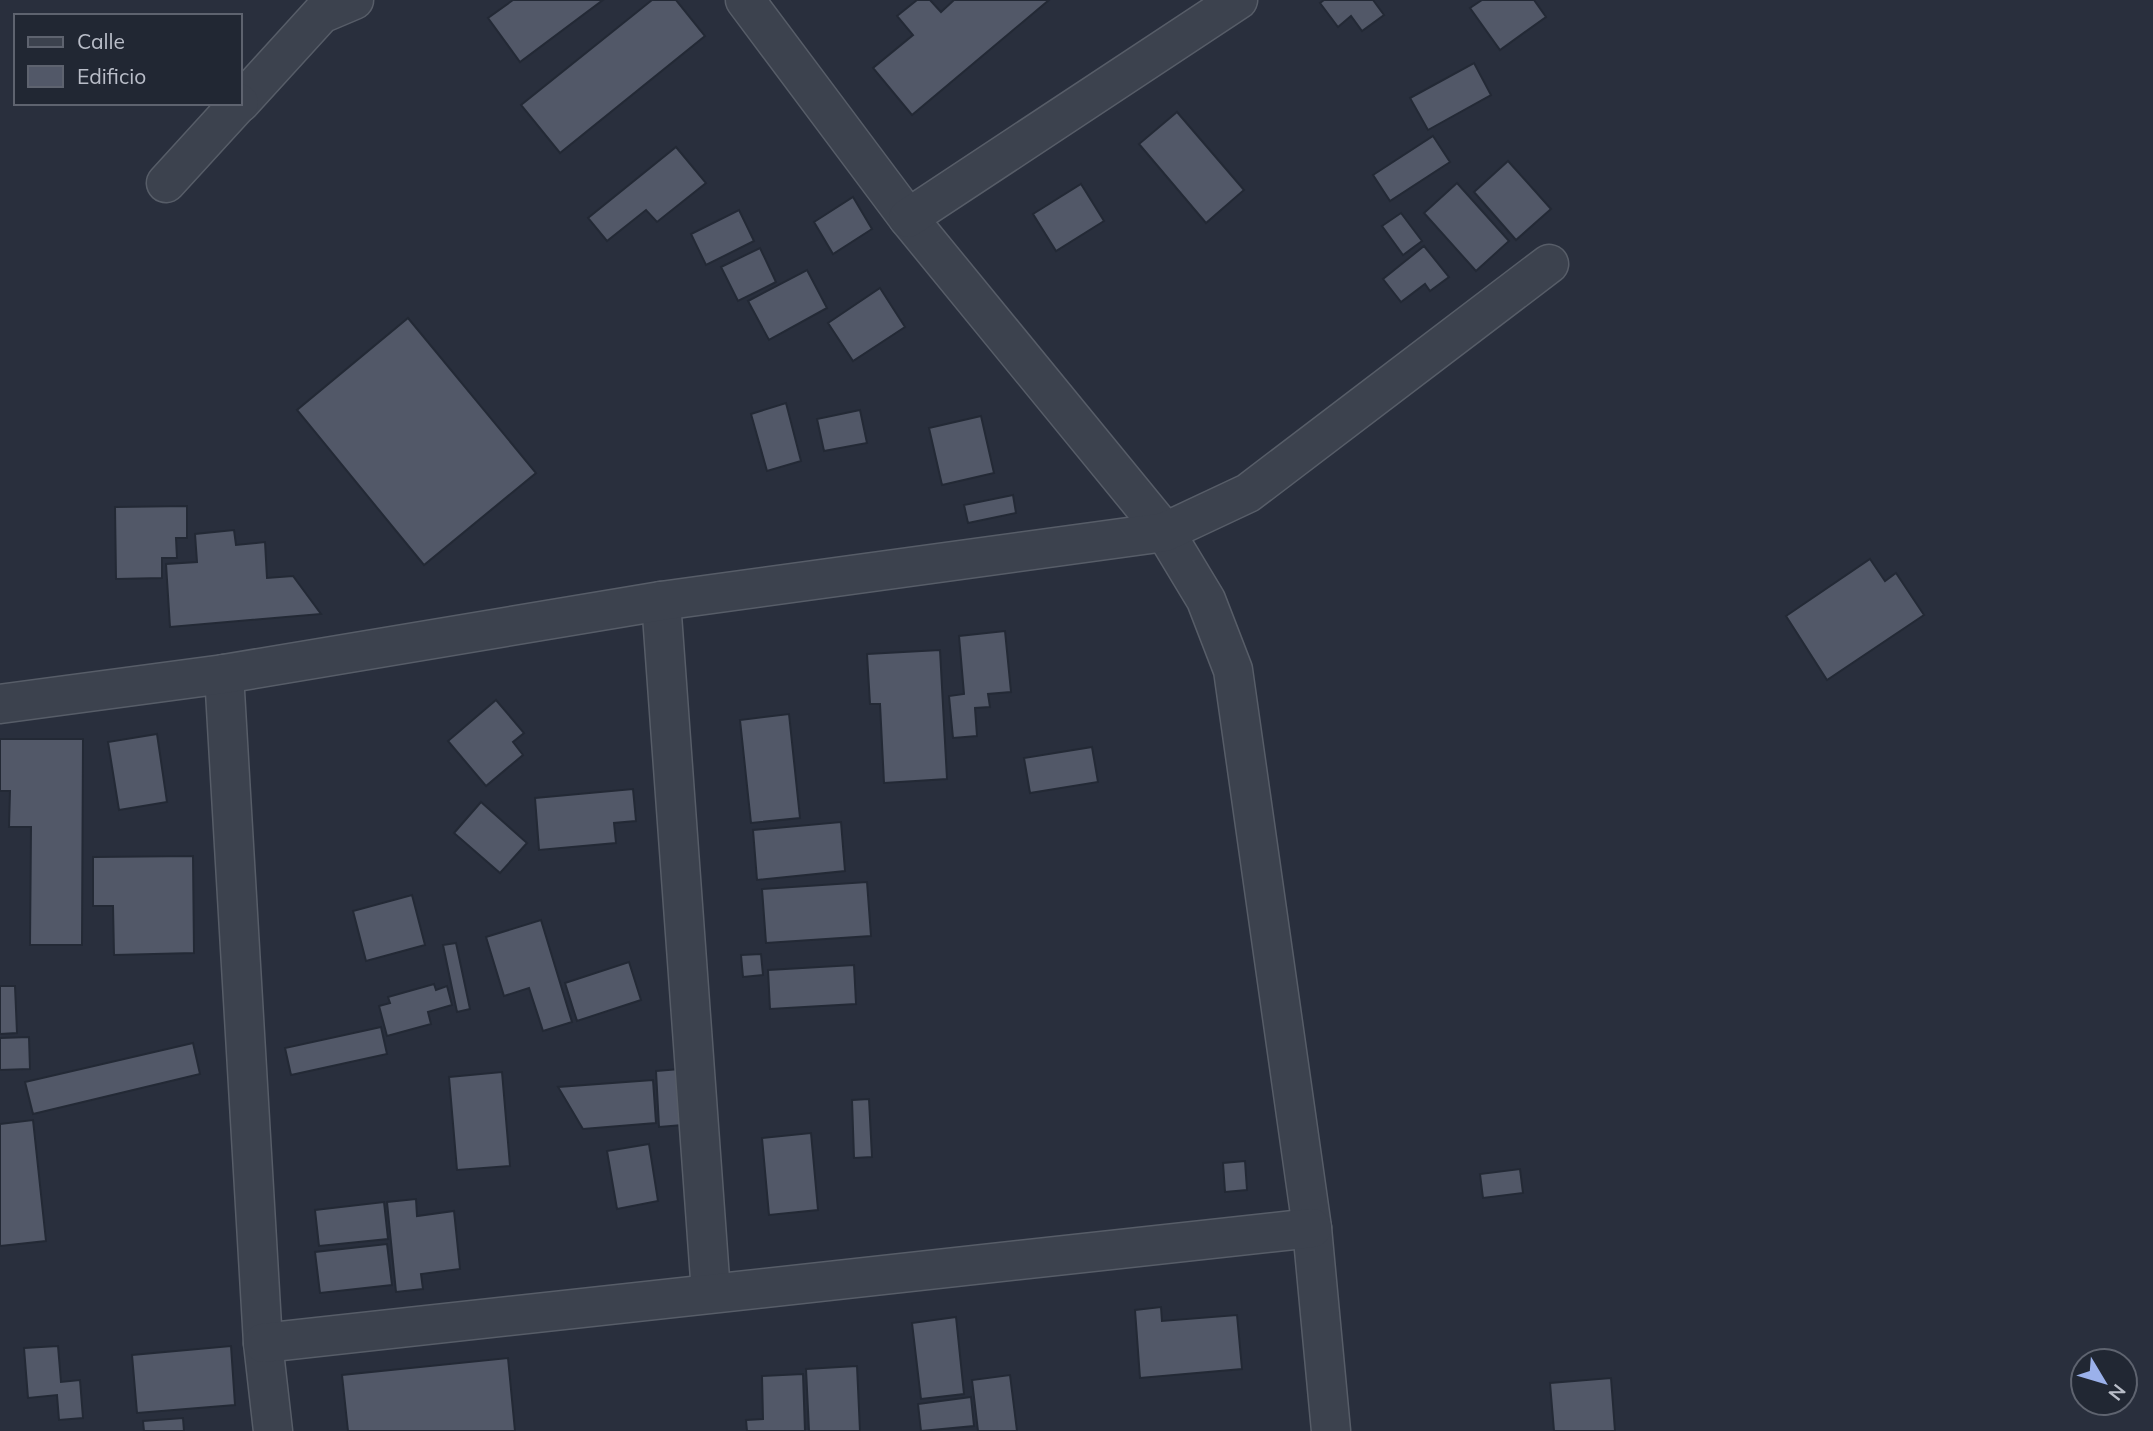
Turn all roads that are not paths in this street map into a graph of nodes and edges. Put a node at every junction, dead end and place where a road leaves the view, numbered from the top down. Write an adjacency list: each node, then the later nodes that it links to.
1 (354, 0): 4 (street)
2 (745, 0): 7 (street)
3 (1238, 0): 7 (street)
4 (242, 101)
5 (238, 105): 6 (street)
6 (166, 183)
7 (908, 218): 9 (street)
8 (1549, 264): 9 (street)
9 (1165, 533): 10 (street); 13 (street)
10 (662, 601): 11 (street); 14 (street)
11 (224, 674): 12 (street); 15 (street)
12 (0, 704)
13 (1312, 1228): 14 (street); 17 (street)
14 (711, 1293): 15 (street)
15 (263, 1343): 16 (street)
16 (273, 1431)
17 (1331, 1431)

